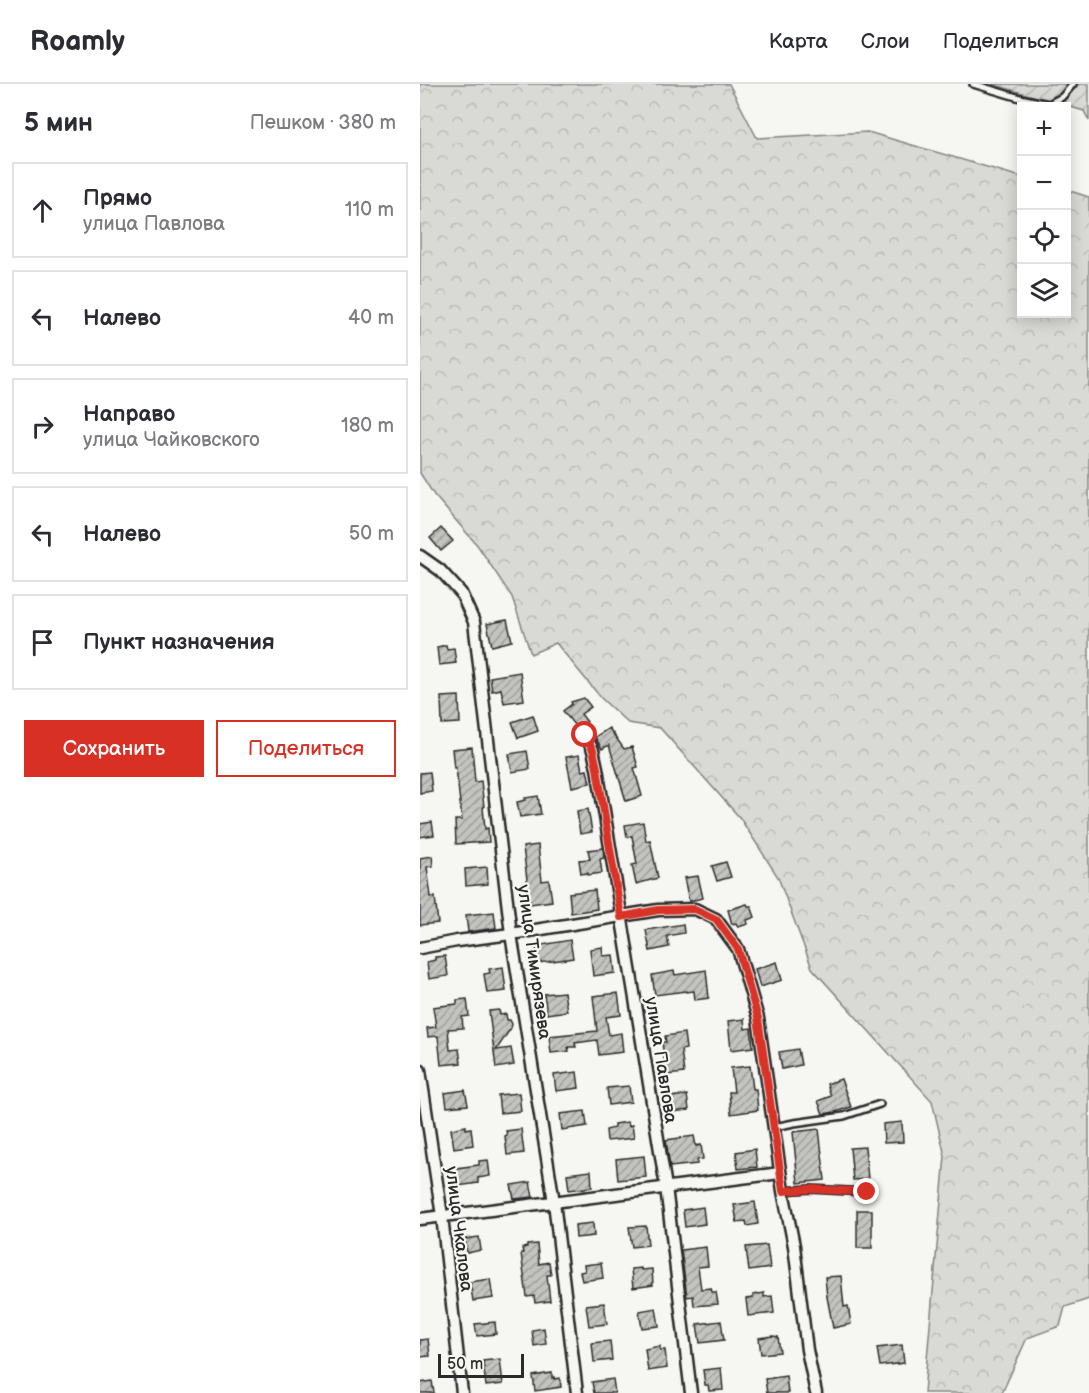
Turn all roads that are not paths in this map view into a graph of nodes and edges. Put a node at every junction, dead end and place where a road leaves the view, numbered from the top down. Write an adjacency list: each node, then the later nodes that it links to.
1 (973, 84): 2 (lane)
2 (1073, 84)
3 (420, 556): 6 (street, улица Тимирязева)
4 (585, 735): 5 (street, улица Павлова)
5 (621, 917): 6 (street); 10 (street); 12 (street, улица Павлова)
6 (511, 934): 7 (street); 15 (street, улица Тимирязева)
7 (420, 948)
8 (420, 1070): 16 (street, улица Чкалова)
9 (880, 1104): 10 (lane)
10 (773, 1128): 11 (street)
11 (780, 1173): 12 (street); 13 (street)
12 (666, 1187): 15 (street); 20 (street, улица Павлова)
13 (783, 1191): 14 (lane); 21 (street)
14 (867, 1192)
15 (554, 1202): 16 (street); 19 (street, улица Тимирязева)
16 (442, 1216): 17 (street); 18 (street, улица Чкалова)
17 (420, 1219)
18 (462, 1393)
19 (578, 1393)
20 (691, 1393)
21 (816, 1393)

